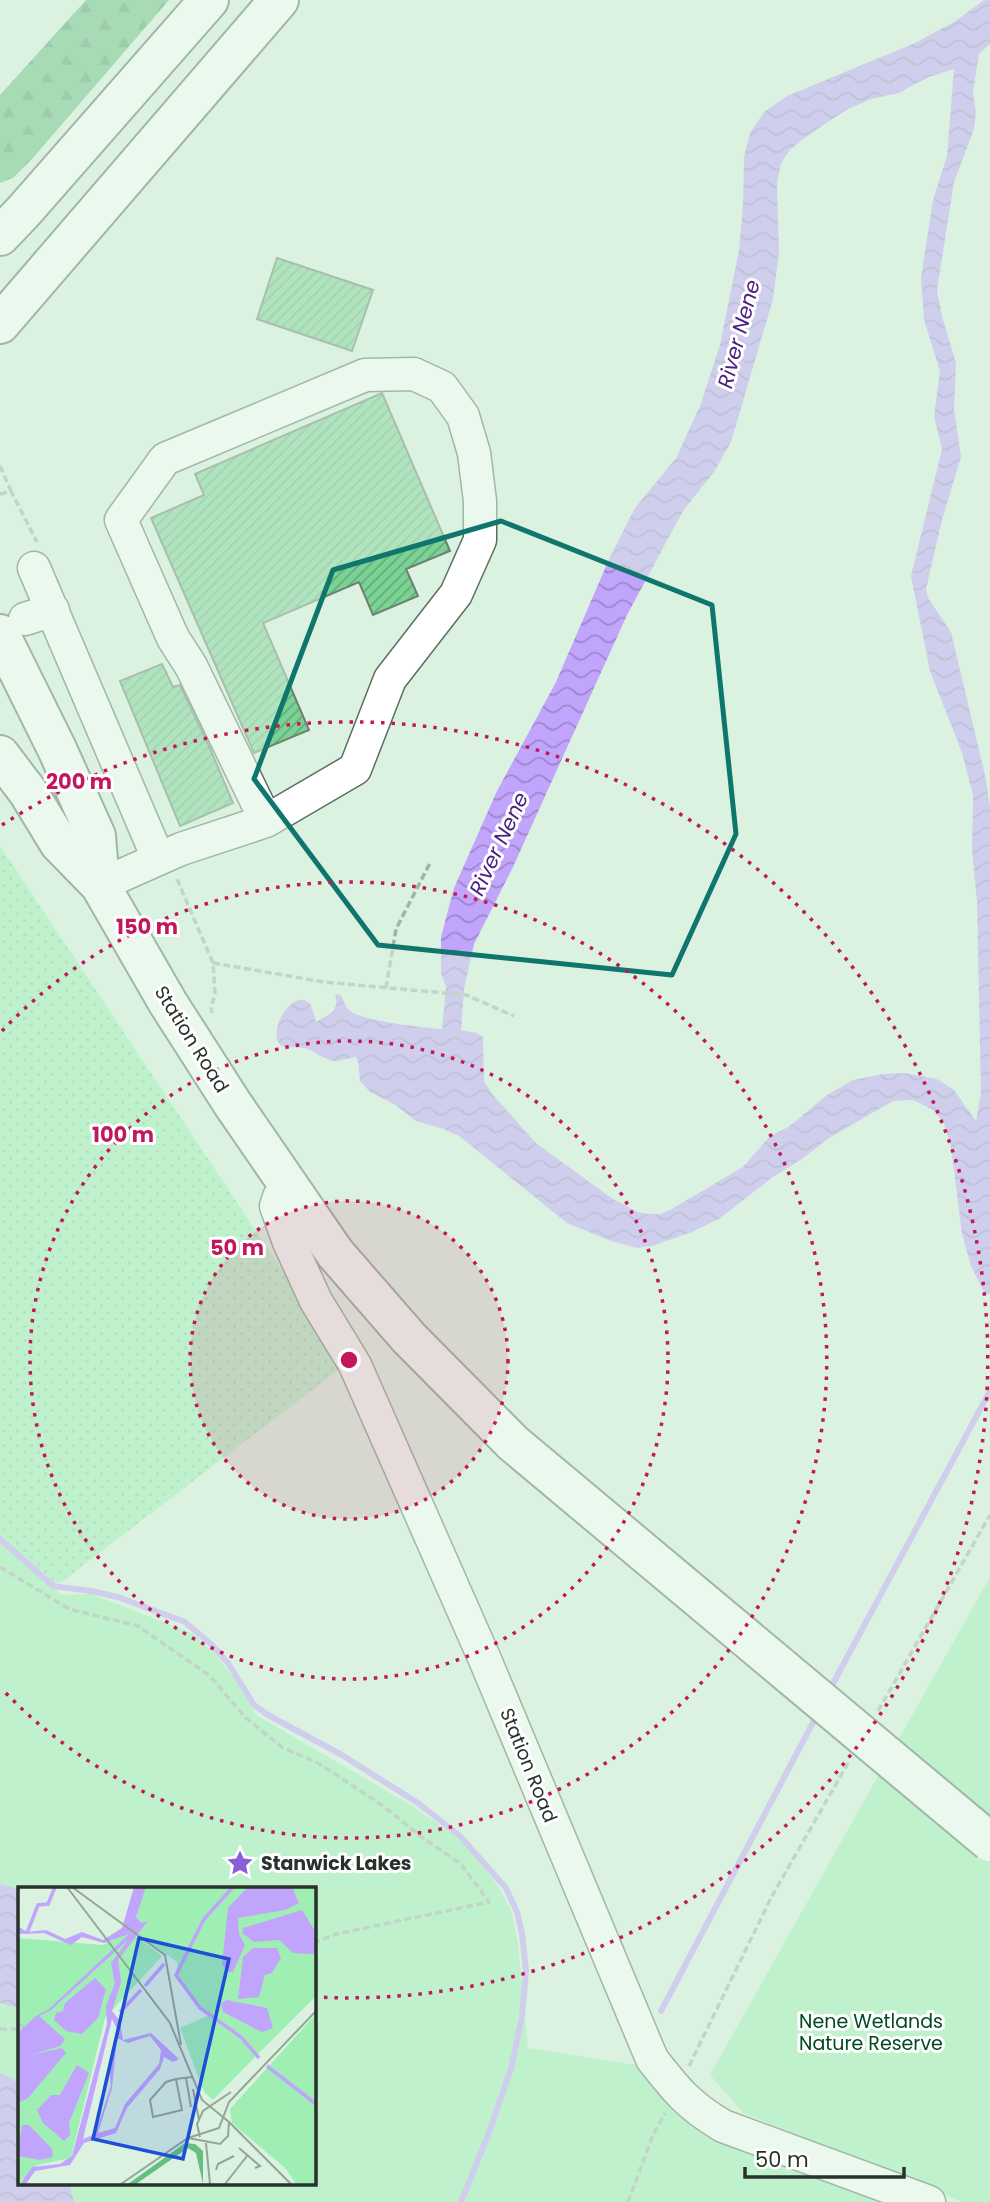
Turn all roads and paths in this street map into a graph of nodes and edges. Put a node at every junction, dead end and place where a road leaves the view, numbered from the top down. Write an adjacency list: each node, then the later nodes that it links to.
1 (209, 0): 3 (highway)
2 (279, 0): 4 (highway)
3 (0, 236)
4 (0, 324)
5 (0, 466): 6 (path)
6 (11, 491)
7 (34, 568): 8 (street)
8 (26, 621): 11 (street); 13 (highway, Station Road)
9 (0, 755): 13 (highway, Station Road)
10 (266, 821): 10 (street); 11 (street)
11 (158, 858): 13 (street)
12 (430, 863): 15 (path)
13 (100, 884): 17 (highway, Station Road)
14 (213, 962): 15 (path)
15 (386, 988): 16 (path)
16 (514, 1016)
17 (291, 1189): 22 (highway, Station Road, bridge); 26 (street, Station Road)
18 (990, 1515): 20 (path)
19 (0, 1567): 23 (path)
20 (877, 1713)
21 (851, 1759): 26 (path)
22 (990, 1842)
23 (315, 1942)
24 (0, 2029): 25 (path)
25 (18, 2029)
26 (676, 2092): 27 (path); 28 (street, Station Road)
27 (628, 2202)
28 (929, 2202)

